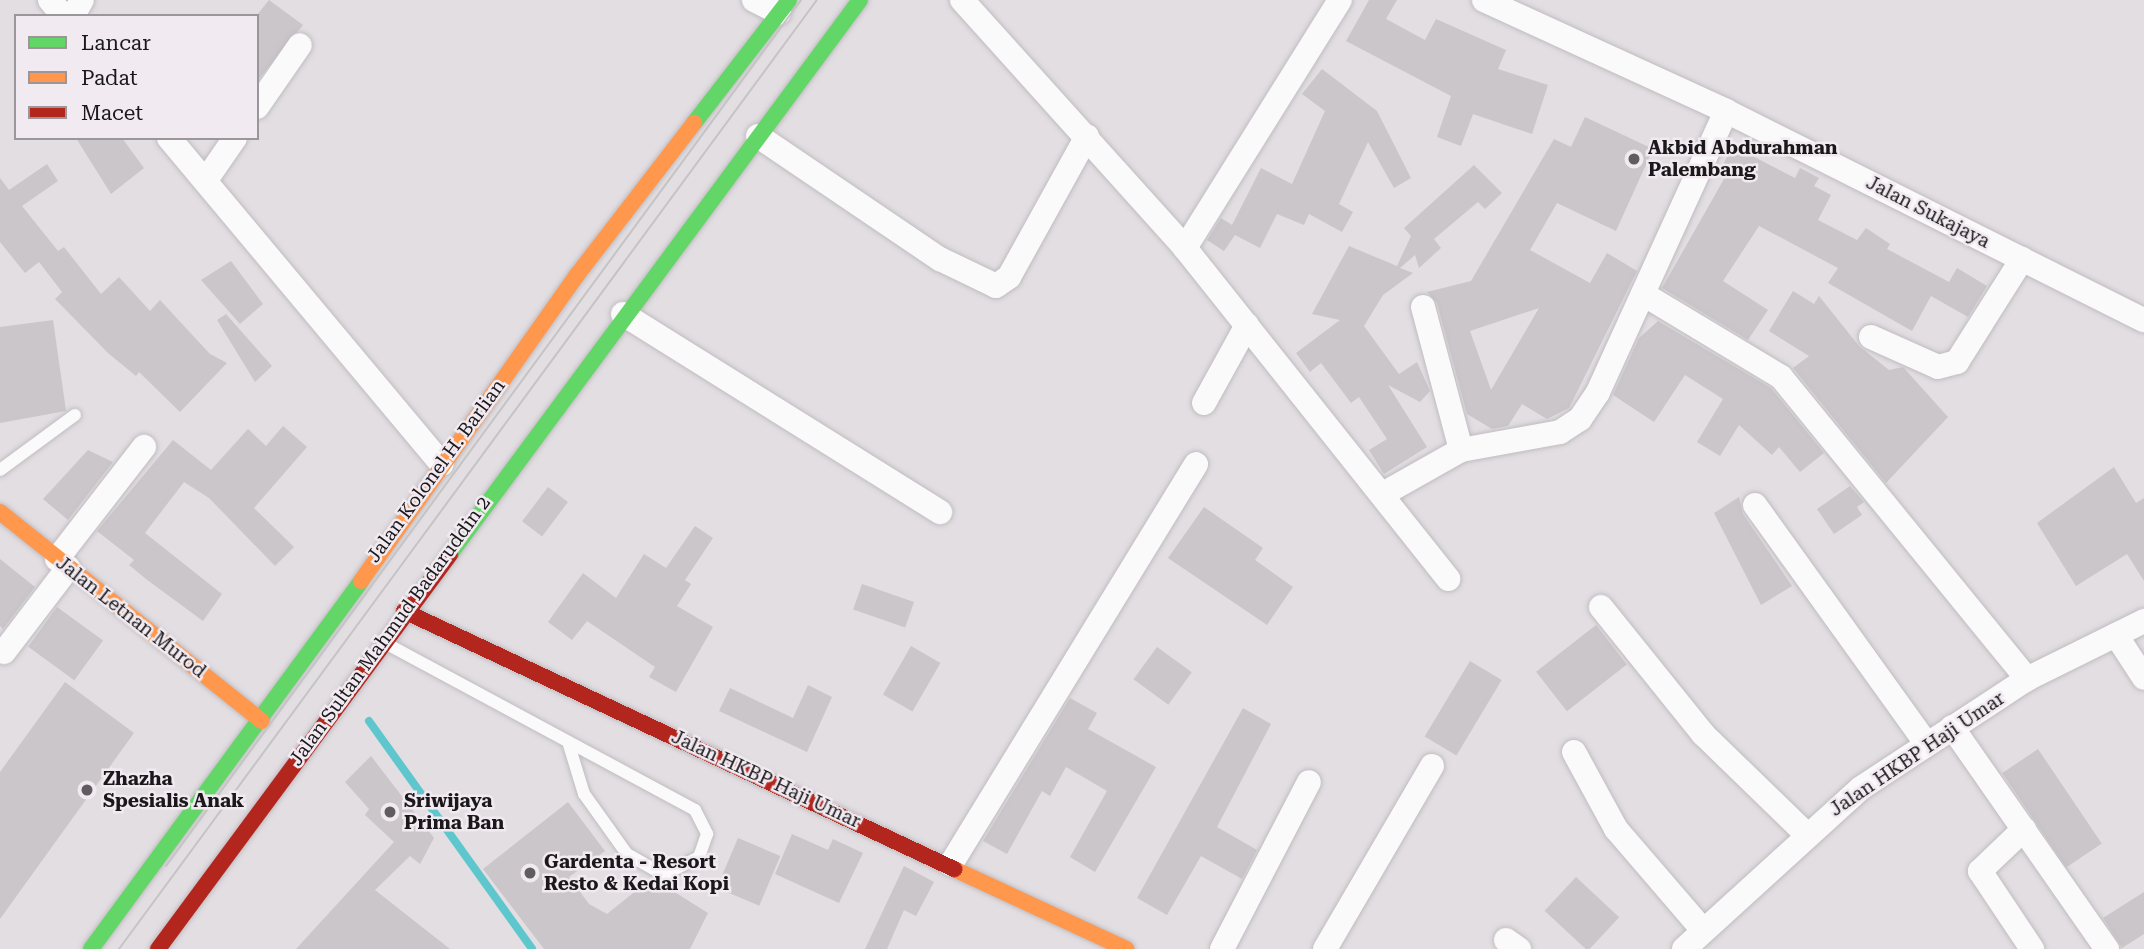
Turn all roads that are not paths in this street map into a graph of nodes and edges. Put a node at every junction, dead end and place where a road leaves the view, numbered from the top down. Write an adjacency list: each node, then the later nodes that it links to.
1 (50, 0): 8 (street)
2 (754, 0): 7 (street)
3 (860, 0): 12 (main road)
4 (961, 0): 13 (street)
5 (1340, 0): 17 (street)
6 (1484, 0): 11 (street, Jalan Sukajaya)
7 (784, 6): 29 (main road, Jalan Kolonel H. Barlian)
8 (61, 14)
9 (300, 45): 10 (street)
10 (259, 104)
11 (1726, 111): 18 (street, Jalan Sukajaya); 19 (street)
12 (758, 136): 13 (street); 21 (main road)
13 (1087, 136): 17 (street)
14 (172, 140): 16 (street)
15 (234, 140): 16 (street)
16 (206, 180): 29 (street)
17 (1185, 248): 23 (street)
18 (2022, 259): 22 (street, Jalan Sukajaya); 24 (street)
19 (1643, 293): 28 (street); 45 (street)
20 (1423, 307): 28 (street)
21 (623, 314): 35 (street); 39 (main road, Jalan Sultan Mahmud Badaruddin 2)
22 (2144, 320)
23 (1247, 325): 25 (street); 32 (street)
24 (1871, 337)
25 (1204, 403)
26 (75, 415): 31 (lane)
27 (144, 447): 36 (street)
28 (1461, 450): 32 (street)
29 (442, 464): 46 (main road, Jalan Kolonel H. Barlian)
30 (1196, 464): 55 (street)
31 (0, 470)
32 (1383, 494): 37 (street)
33 (1755, 505): 48 (street)
34 (0, 512): 36 (main road, Jalan Letnan Murod)
35 (940, 512)
36 (63, 563): 43 (street); 46 (main road, Jalan Letnan Murod)
37 (1448, 579)
38 (1601, 607): 54 (street)
39 (404, 611): 42 (main road, Jalan Sultan Mahmud Badaruddin 2); 55 (main road, Jalan HKBP Haji Umar)
40 (2144, 621): 41 (street, Jalan HKBP Haji Umar)
41 (2116, 635): 44 (street); 45 (street, Jalan HKBP Haji Umar)
42 (383, 642): 49 (lane); 58 (main road, Jalan Sultan Mahmud Badaruddin 2)
43 (4, 652)
44 (2144, 678)
45 (2028, 679): 47 (street, Jalan HKBP Haji Umar)
46 (262, 722): 57 (main road, Jalan Kolonel H. Barlian)
47 (1952, 727): 48 (street, Jalan HKBP Haji Umar); 53 (street)
48 (1926, 743): 54 (street, Jalan HKBP Haji Umar)
49 (569, 745): 49 (lane)
50 (1574, 752): 56 (street)
51 (1432, 766): 61 (street)
52 (1309, 782): 60 (street)
53 (2024, 829): 63 (street); 64 (street)
54 (1805, 833): 56 (street, Jalan HKBP Haji Umar)
55 (951, 864): 59 (main road, Jalan HKBP Haji Umar)
56 (1703, 930): 62 (street, Jalan HKBP Haji Umar)
57 (91, 949)
58 (158, 949)
59 (1126, 949)
60 (1222, 949)
61 (1325, 949)
62 (1684, 949)
63 (2032, 949)
64 (2107, 949)

